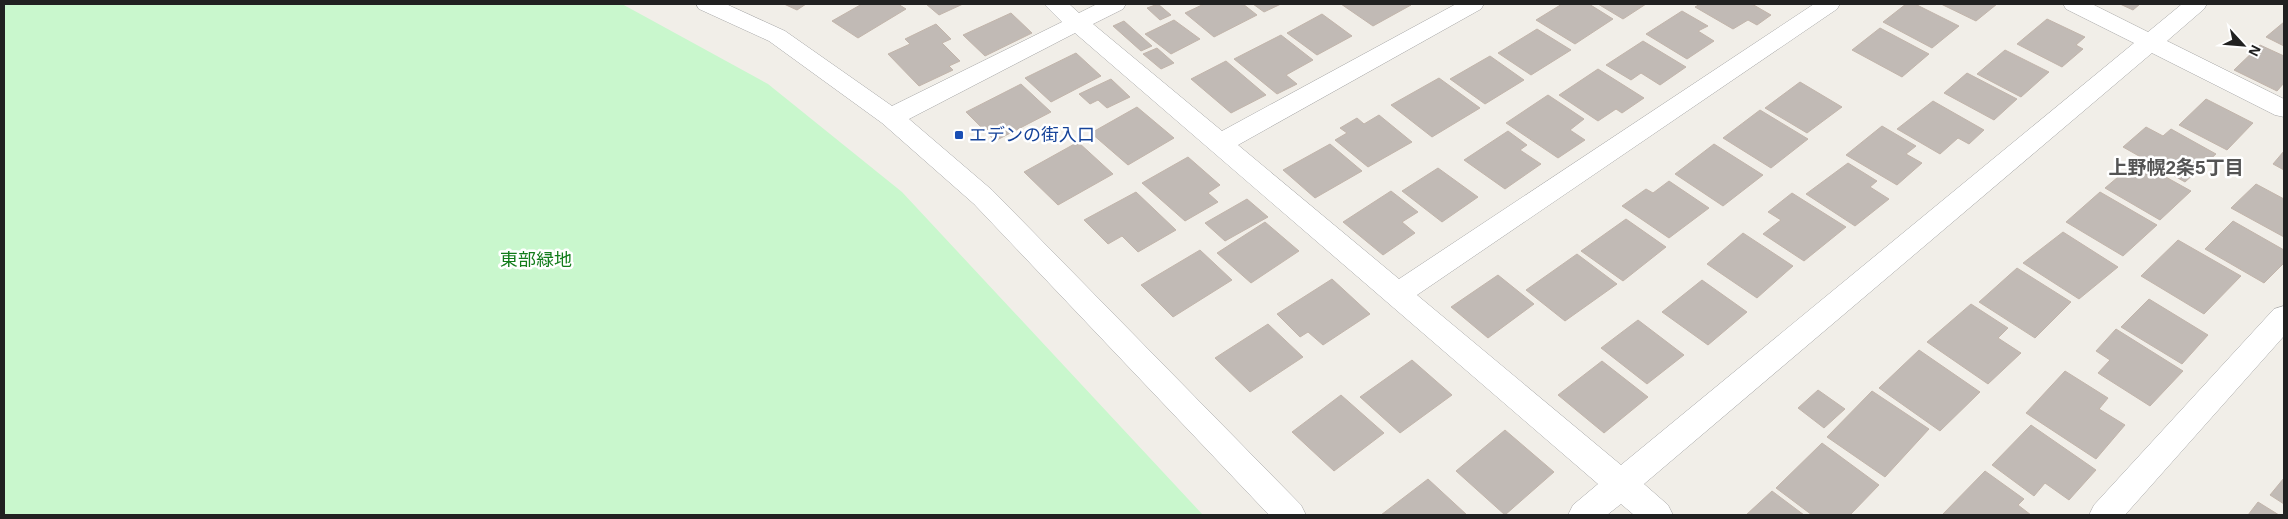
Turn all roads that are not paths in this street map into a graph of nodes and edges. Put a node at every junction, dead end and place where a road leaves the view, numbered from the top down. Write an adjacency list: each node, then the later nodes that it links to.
1 (707, 4): 11 (street)
2 (1055, 4): 8 (street)
3 (1115, 4): 8 (street)
4 (1473, 4): 12 (street)
5 (1829, 4): 13 (street)
6 (2074, 4): 9 (street)
7 (2196, 4): 9 (street)
8 (1077, 21): 11 (street); 12 (street)
9 (2150, 41): 10 (street); 15 (street)
10 (2284, 109)
11 (891, 118): 16 (street)
12 (1219, 144): 13 (street)
13 (1398, 294): 15 (street)
14 (2284, 317): 19 (street)
15 (1621, 485): 17 (street); 18 (street)
16 (1290, 515)
17 (1584, 515)
18 (1656, 515)
19 (2105, 515)

